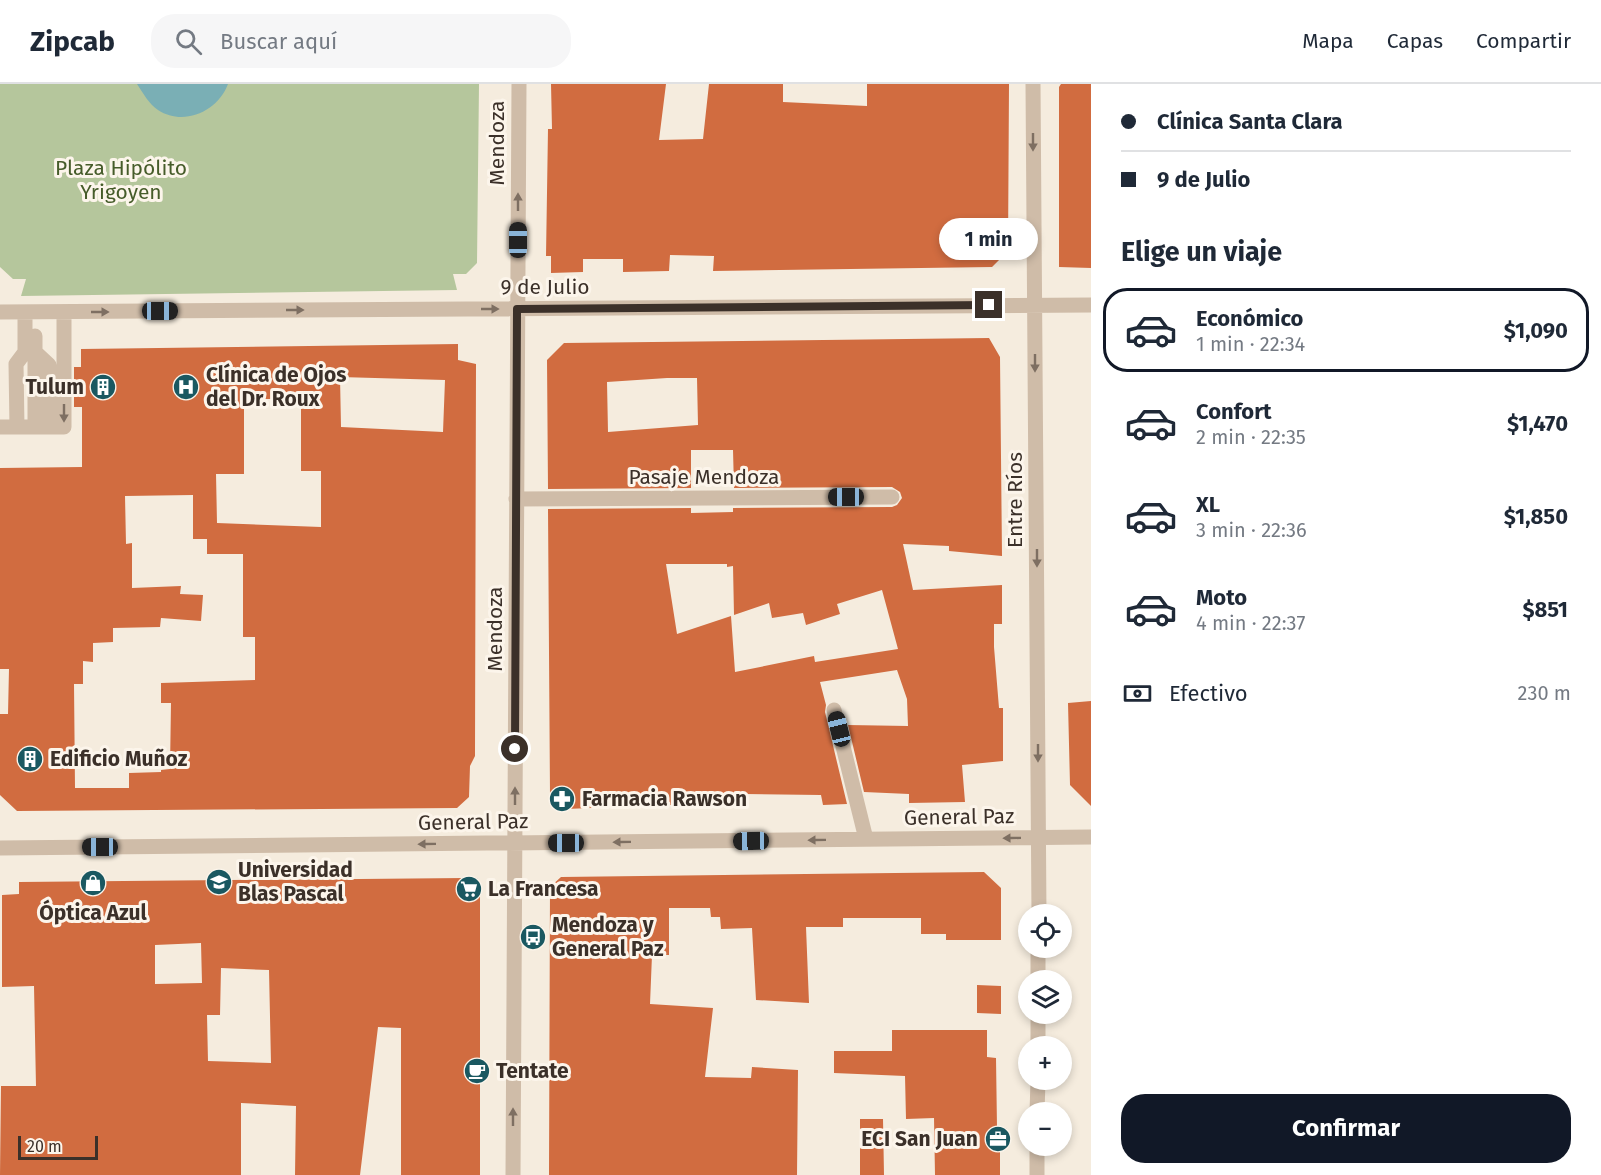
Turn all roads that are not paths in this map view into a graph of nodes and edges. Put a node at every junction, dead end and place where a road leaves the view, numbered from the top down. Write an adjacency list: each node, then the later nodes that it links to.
1 (519, 84): 5 (street, Mendoza, one-way to 1)
2 (1033, 84): 4 (street, Entre Ríos, one-way to 4)
3 (1091, 304): 4 (street, 9 de Julio)
4 (1035, 305): 5 (street, 9 de Julio); 15 (street, Entre Ríos, one-way to 15)
5 (517, 309): 8 (street, 9 de Julio, one-way to 5); 13 (street, Mendoza)
6 (0, 312): 7 (street, 9 de Julio)
7 (30, 312): 8 (street, 9 de Julio); 10 (street); 11 (street)
8 (64, 312): 11 (street, one-way to 11)
9 (0, 427): 10 (street)
10 (16, 427): 11 (street)
11 (42, 427)
12 (892, 497): 13 (street, Pasaje Mendoza)
13 (516, 499): 18 (street, Mendoza, one-way to 13)
14 (834, 710): 17 (street)
15 (1039, 837): 16 (street, General Paz); 17 (street, General Paz, one-way to 17); 20 (street, Entre Ríos)
16 (1091, 837)
17 (866, 839): 18 (street, General Paz, one-way to 18)
18 (515, 843): 19 (street, General Paz, one-way to 19); 22 (street, Mendoza, one-way to 18)
19 (0, 848)
20 (1039, 904)
21 (1037, 1156): 23 (street)
22 (513, 1175)
23 (1037, 1175)

